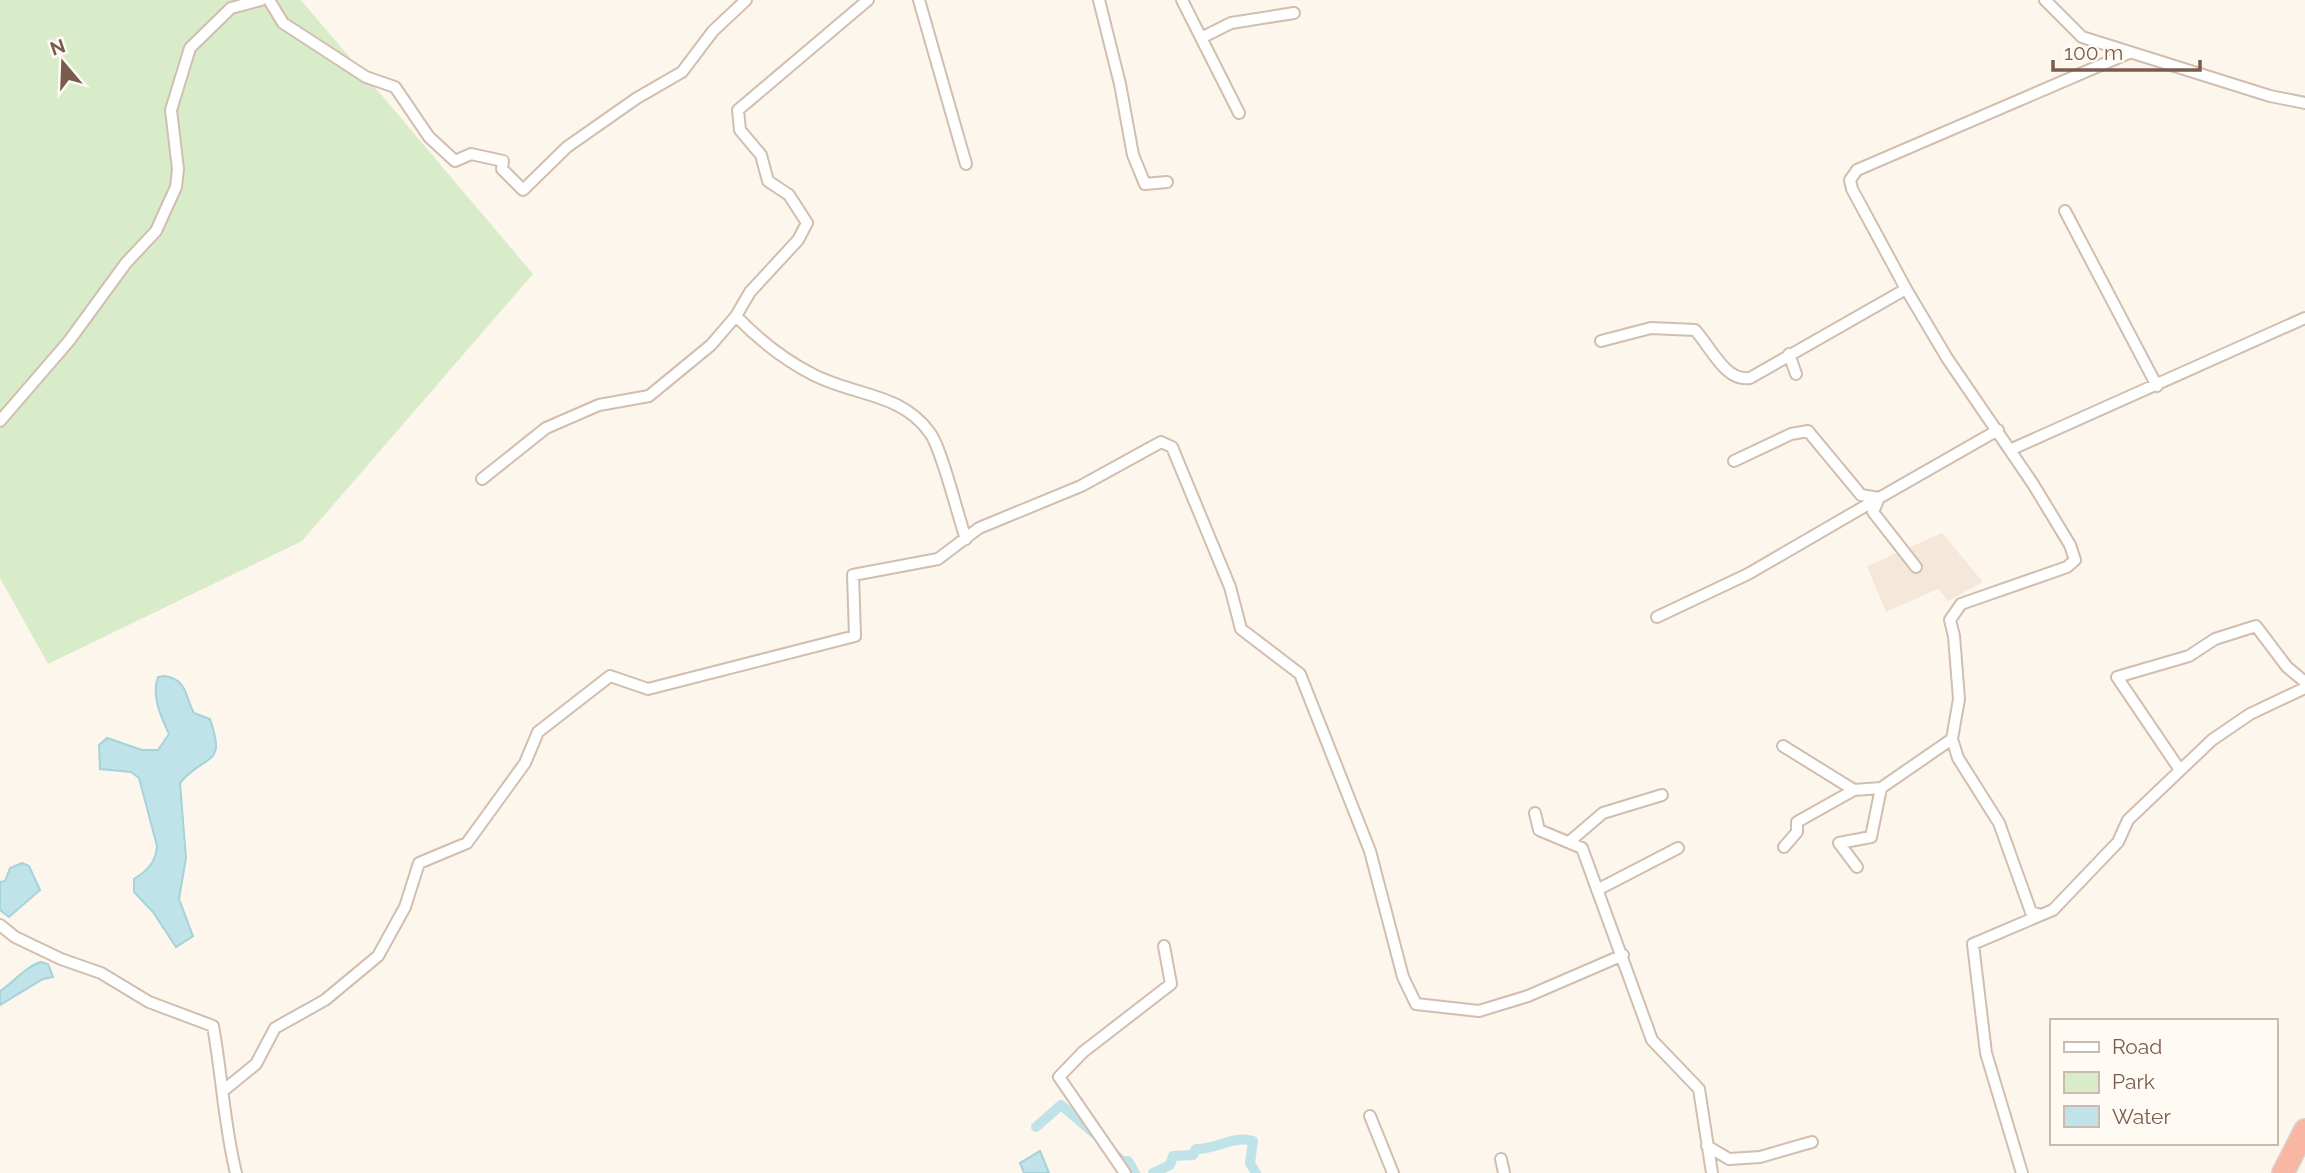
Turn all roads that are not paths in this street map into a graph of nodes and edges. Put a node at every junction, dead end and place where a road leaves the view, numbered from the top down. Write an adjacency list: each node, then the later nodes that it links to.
1 (261, 0): 24 (street)
2 (269, 0): 3 (street)
3 (746, 0)
4 (868, 0): 18 (street)
5 (919, 0): 14 (street)
6 (1099, 0): 15 (street)
7 (1182, 0): 10 (street)
8 (2045, 0): 11 (street)
9 (1294, 13): 10 (street)
10 (1201, 38): 13 (street)
11 (2129, 53): 12 (street); 17 (street)
12 (2305, 103)
13 (1239, 113)
14 (966, 164)
15 (1167, 182)
16 (2065, 211): 23 (street)
17 (1906, 289): 21 (street); 25 (street)
18 (736, 316): 28 (street); 30 (street)
19 (2305, 318): 23 (street)
20 (1601, 341): 21 (street)
21 (1789, 354): 22 (street)
22 (1796, 374)
23 (2157, 386): 26 (street)
24 (0, 421)
25 (1998, 430): 26 (street); 29 (street)
26 (2012, 449): 35 (street)
27 (1734, 461): 29 (street)
28 (482, 479)
29 (1879, 498): 31 (street); 32 (street)
30 (966, 540): 50 (street); 51 (street)
31 (1916, 567)
32 (1657, 617)
33 (2305, 682): 37 (street)
34 (2305, 688): 37 (street)
35 (1952, 739): 38 (street); 47 (street)
36 (1783, 746): 39 (street)
37 (2180, 771): 47 (street)
38 (1881, 788): 39 (street); 45 (street)
39 (1854, 790): 43 (street)
40 (1662, 795): 42 (street)
41 (1535, 813): 42 (street)
42 (1569, 842): 46 (street)
43 (1784, 847)
44 (1678, 848): 46 (street)
45 (1857, 867)
46 (1597, 890): 50 (street)
47 (2041, 915): 62 (street)
48 (0, 925): 51 (street)
49 (1164, 946): 58 (street)
50 (1623, 955): 55 (street)
51 (224, 1090): 57 (street)
52 (1370, 1116): 59 (street)
53 (1812, 1142): 55 (street)
54 (2303, 1142): 63 (highway)
55 (1707, 1146): 61 (street)
56 (1501, 1160): 60 (street)
57 (236, 1173)
58 (1125, 1173)
59 (1393, 1173)
60 (1504, 1173)
61 (1712, 1173)
62 (2022, 1173)
63 (2283, 1173)

